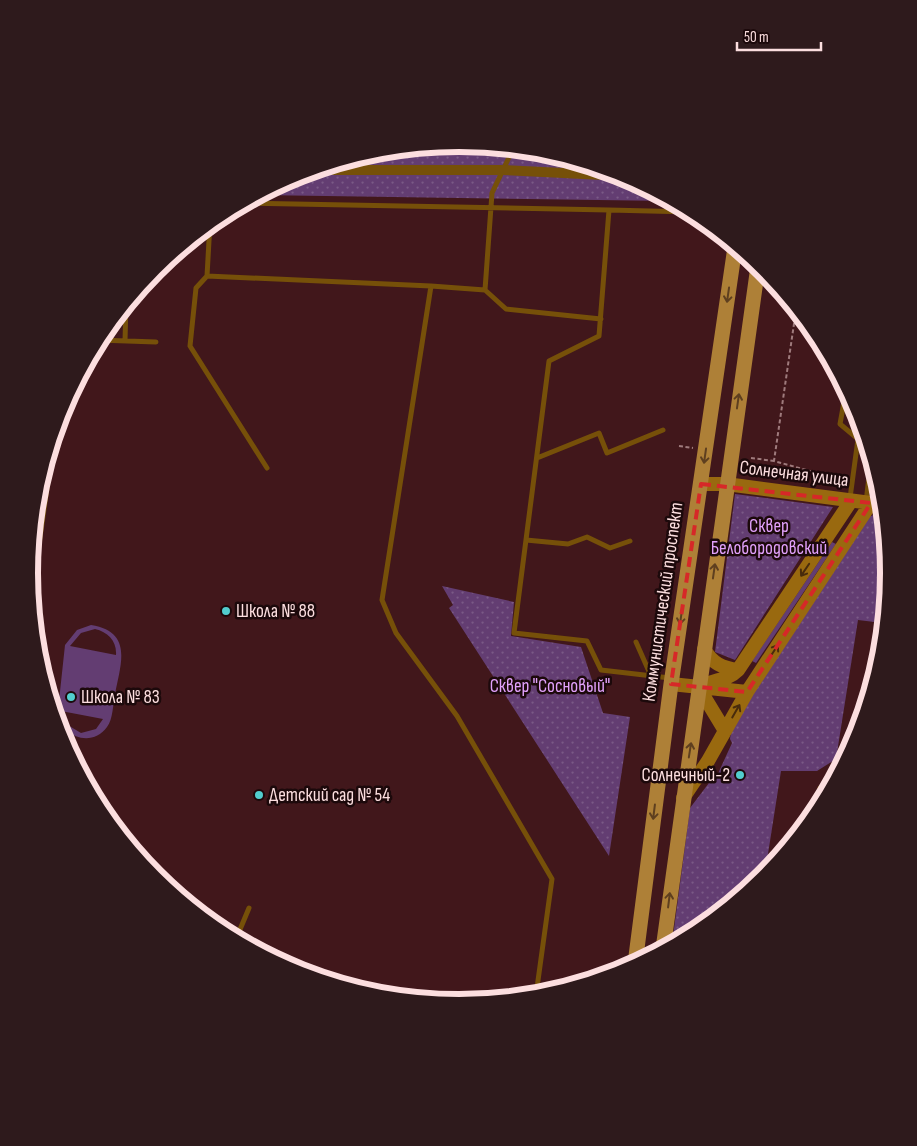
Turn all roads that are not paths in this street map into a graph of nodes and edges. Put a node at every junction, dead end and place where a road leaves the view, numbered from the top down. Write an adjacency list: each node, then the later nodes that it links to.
1 (510, 156): 3 (lane)
2 (336, 170): 3 (street)
3 (503, 170): 4 (street); 6 (lane)
4 (596, 175)
5 (257, 203): 6 (lane)
6 (490, 208): 7 (lane); 14 (lane)
7 (609, 210): 8 (lane); 16 (lane)
8 (675, 212)
9 (209, 234): 11 (lane)
10 (734, 254): 27 (main road, Коммунистический проспект, one-way to 27)
11 (207, 276): 13 (lane); 25 (lane)
12 (757, 276): 28 (main road, one-way to 12)
13 (431, 286): 14 (lane); 47 (lane)
14 (485, 290): 16 (lane)
15 (126, 315): 18 (lane)
16 (600, 320): 24 (lane)
17 (107, 340): 18 (lane)
18 (125, 341): 19 (lane)
19 (156, 342)
20 (844, 404): 22 (lane)
21 (663, 430): 24 (lane)
22 (857, 440)
23 (858, 442): 30 (lane)
24 (537, 458): 31 (lane)
25 (267, 468)
26 (868, 478): 30 (lane)
27 (701, 484): 28 (street, Солнечная улица); 38 (main road, Коммунистический проспект, one-way to 38)
28 (726, 484): 30 (street, Солнечная улица); 35 (main road, one-way to 28)
29 (47, 487): 33 (lane)
30 (864, 503): 36 (street, one-way to 36); 40 (street, one-way to 30)
31 (526, 540): 32 (lane); 37 (lane)
32 (630, 541)
33 (38, 546)
34 (636, 642): 37 (lane)
35 (704, 649): 36 (street); 39 (main road)
36 (738, 670): 39 (street)
37 (651, 676): 38 (lane)
38 (672, 681): 39 (street); 46 (main road, Коммунистический проспект, one-way to 46)
39 (699, 688): 40 (street); 41 (street); 42 (main road, one-way to 39)
40 (747, 692): 41 (street, one-way to 40)
41 (725, 730): 42 (street)
42 (683, 798): 45 (main road, one-way to 42)
43 (249, 908): 44 (lane)
44 (239, 932)
45 (664, 941)
46 (636, 955)
47 (537, 987)

